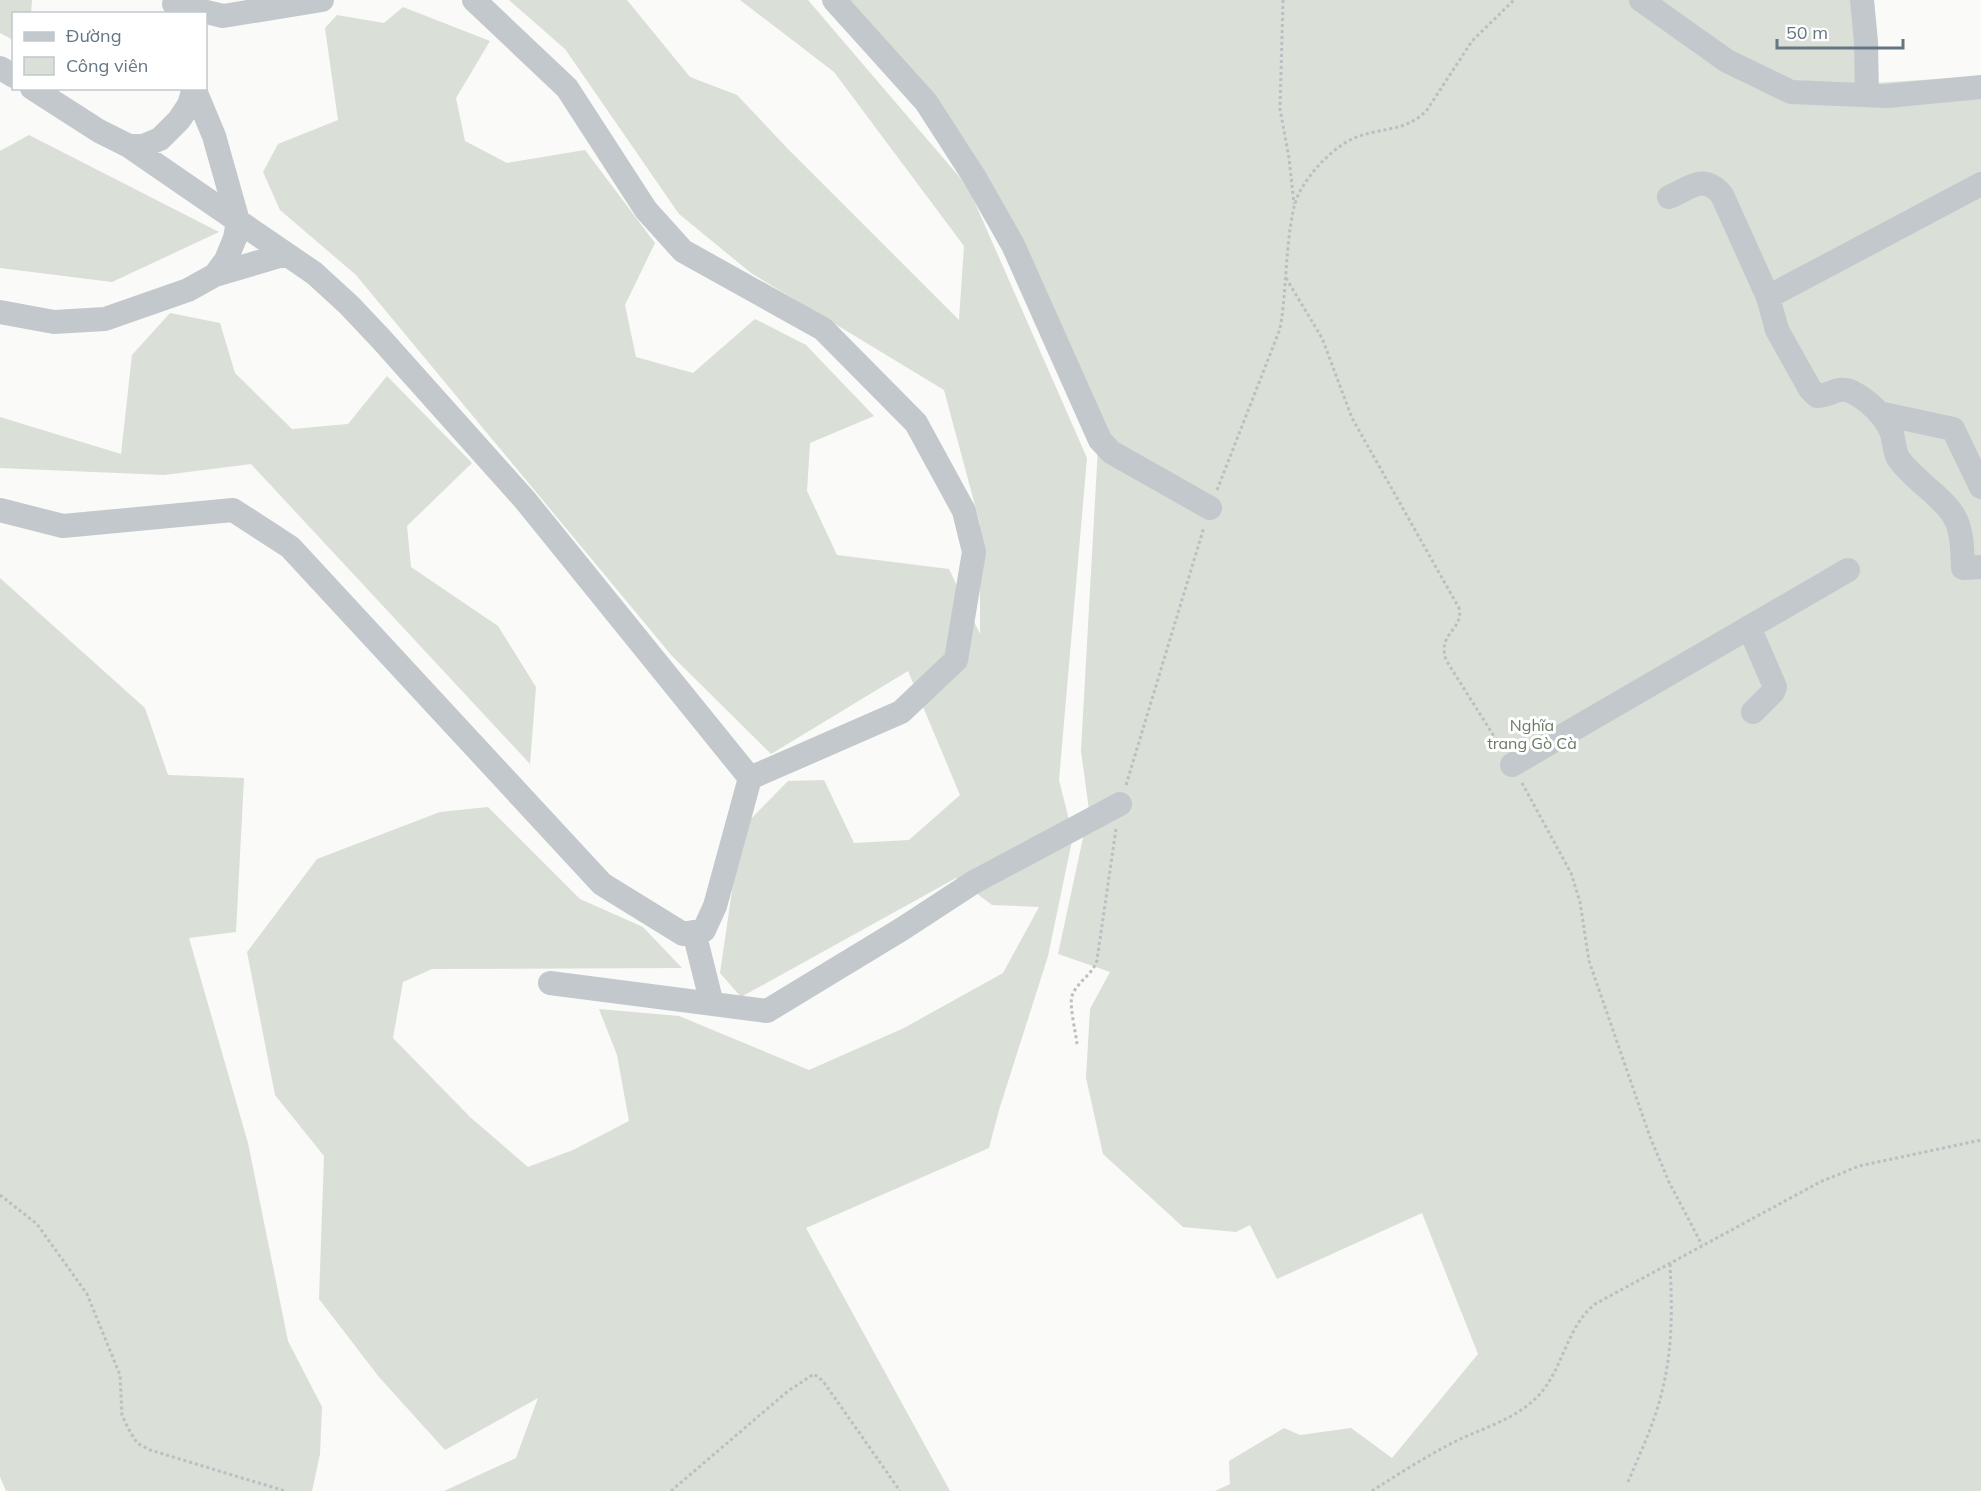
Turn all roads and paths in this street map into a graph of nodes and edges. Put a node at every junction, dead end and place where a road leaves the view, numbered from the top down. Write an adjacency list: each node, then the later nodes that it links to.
1 (322, 0): 10 (street)
2 (474, 0): 34 (street)
3 (834, 0): 27 (street)
4 (1283, 0): 19 (path)
5 (1514, 0): 19 (path)
6 (1641, 0): 15 (street)
7 (1862, 0): 15 (street)
8 (174, 6): 9 (street)
9 (203, 12)
10 (207, 13)
11 (1981, 87): 15 (street)
12 (35, 90): 16 (street)
13 (193, 90): 16 (street)
14 (195, 90): 20 (street)
15 (1867, 95)
16 (129, 146): 20 (street)
17 (1981, 184): 23 (street)
18 (1669, 197): 23 (street)
19 (1294, 205): 27 (path)
20 (238, 221): 21 (street); 22 (street)
21 (286, 254): 22 (street); 34 (street)
22 (215, 275): 24 (street)
23 (1768, 297): 25 (street)
24 (0, 312)
25 (1879, 413): 26 (street); 29 (street)
26 (1981, 487)
27 (1210, 508): 35 (path)
28 (0, 510): 36 (street)
29 (1981, 567)
30 (1848, 570): 31 (street)
31 (1749, 627): 32 (street); 33 (street)
32 (1753, 712)
33 (1512, 765)
34 (750, 778): 36 (street)
35 (1120, 804): 38 (street); 39 (path)
36 (694, 932): 38 (street)
37 (549, 983): 38 (street)
38 (712, 1004)
39 (1077, 1044)
40 (1981, 1140): 42 (path)
41 (0, 1195): 44 (path)
42 (1670, 1263): 43 (path); 47 (path)
43 (1628, 1482)
44 (285, 1491)
45 (671, 1491): 46 (path)
46 (900, 1491)
47 (1372, 1491)

